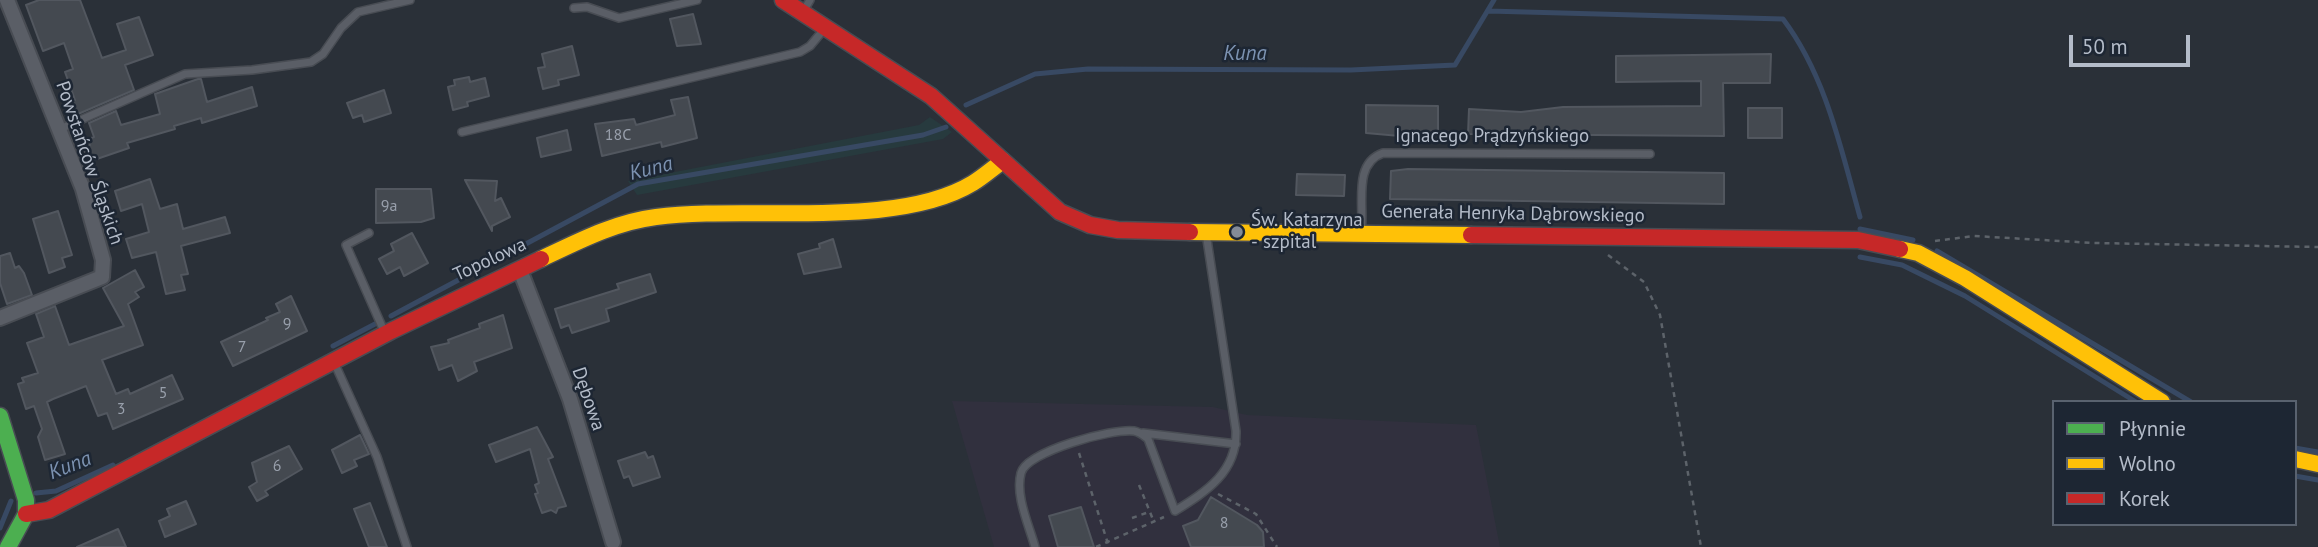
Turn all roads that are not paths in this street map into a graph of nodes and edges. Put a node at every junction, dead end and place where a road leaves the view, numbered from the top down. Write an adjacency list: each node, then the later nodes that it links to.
1 (7, 0): 8 (street, Powstańców Śląskich)
2 (410, 0): 8 (lane)
3 (696, 0): 6 (lane)
4 (783, 0): 5 (street, Generała Henryka Dąbrowskiego)
5 (806, 6): 7 (street, Generała Henryka Dąbrowskiego)
6 (574, 8)
7 (826, 27): 9 (lane); 11 (street, Generała Henryka Dąbrowskiego)
8 (60, 129): 16 (street, Powstańców Śląskich)
9 (462, 132)
10 (1650, 153): 14 (lane, Ignacego Prądzyńskiego)
11 (1003, 161): 12 (street, Generała Henryka Dąbrowskiego); 15 (street, Topolowa)
12 (1206, 232): 14 (street, Generała Henryka Dąbrowskiego); 22 (lane)
13 (369, 233): 17 (lane)
14 (1361, 234): 19 (street, Generała Henryka Dąbrowskiego)
15 (520, 270): 17 (street, Topolowa); 26 (street, Dębowa)
16 (0, 318)
17 (386, 334): 18 (street, Topolowa)
18 (334, 362): 25 (street, Topolowa); 28 (lane)
19 (2159, 400)
20 (0, 416): 25 (street)
21 (1140, 433): 22 (lane); 22 (lane); 29 (lane)
22 (1236, 444)
23 (2297, 459): 24 (street)
24 (2318, 464)
25 (26, 514): 27 (street)
26 (613, 542)
27 (8, 547)
28 (407, 547)
29 (1035, 547)

